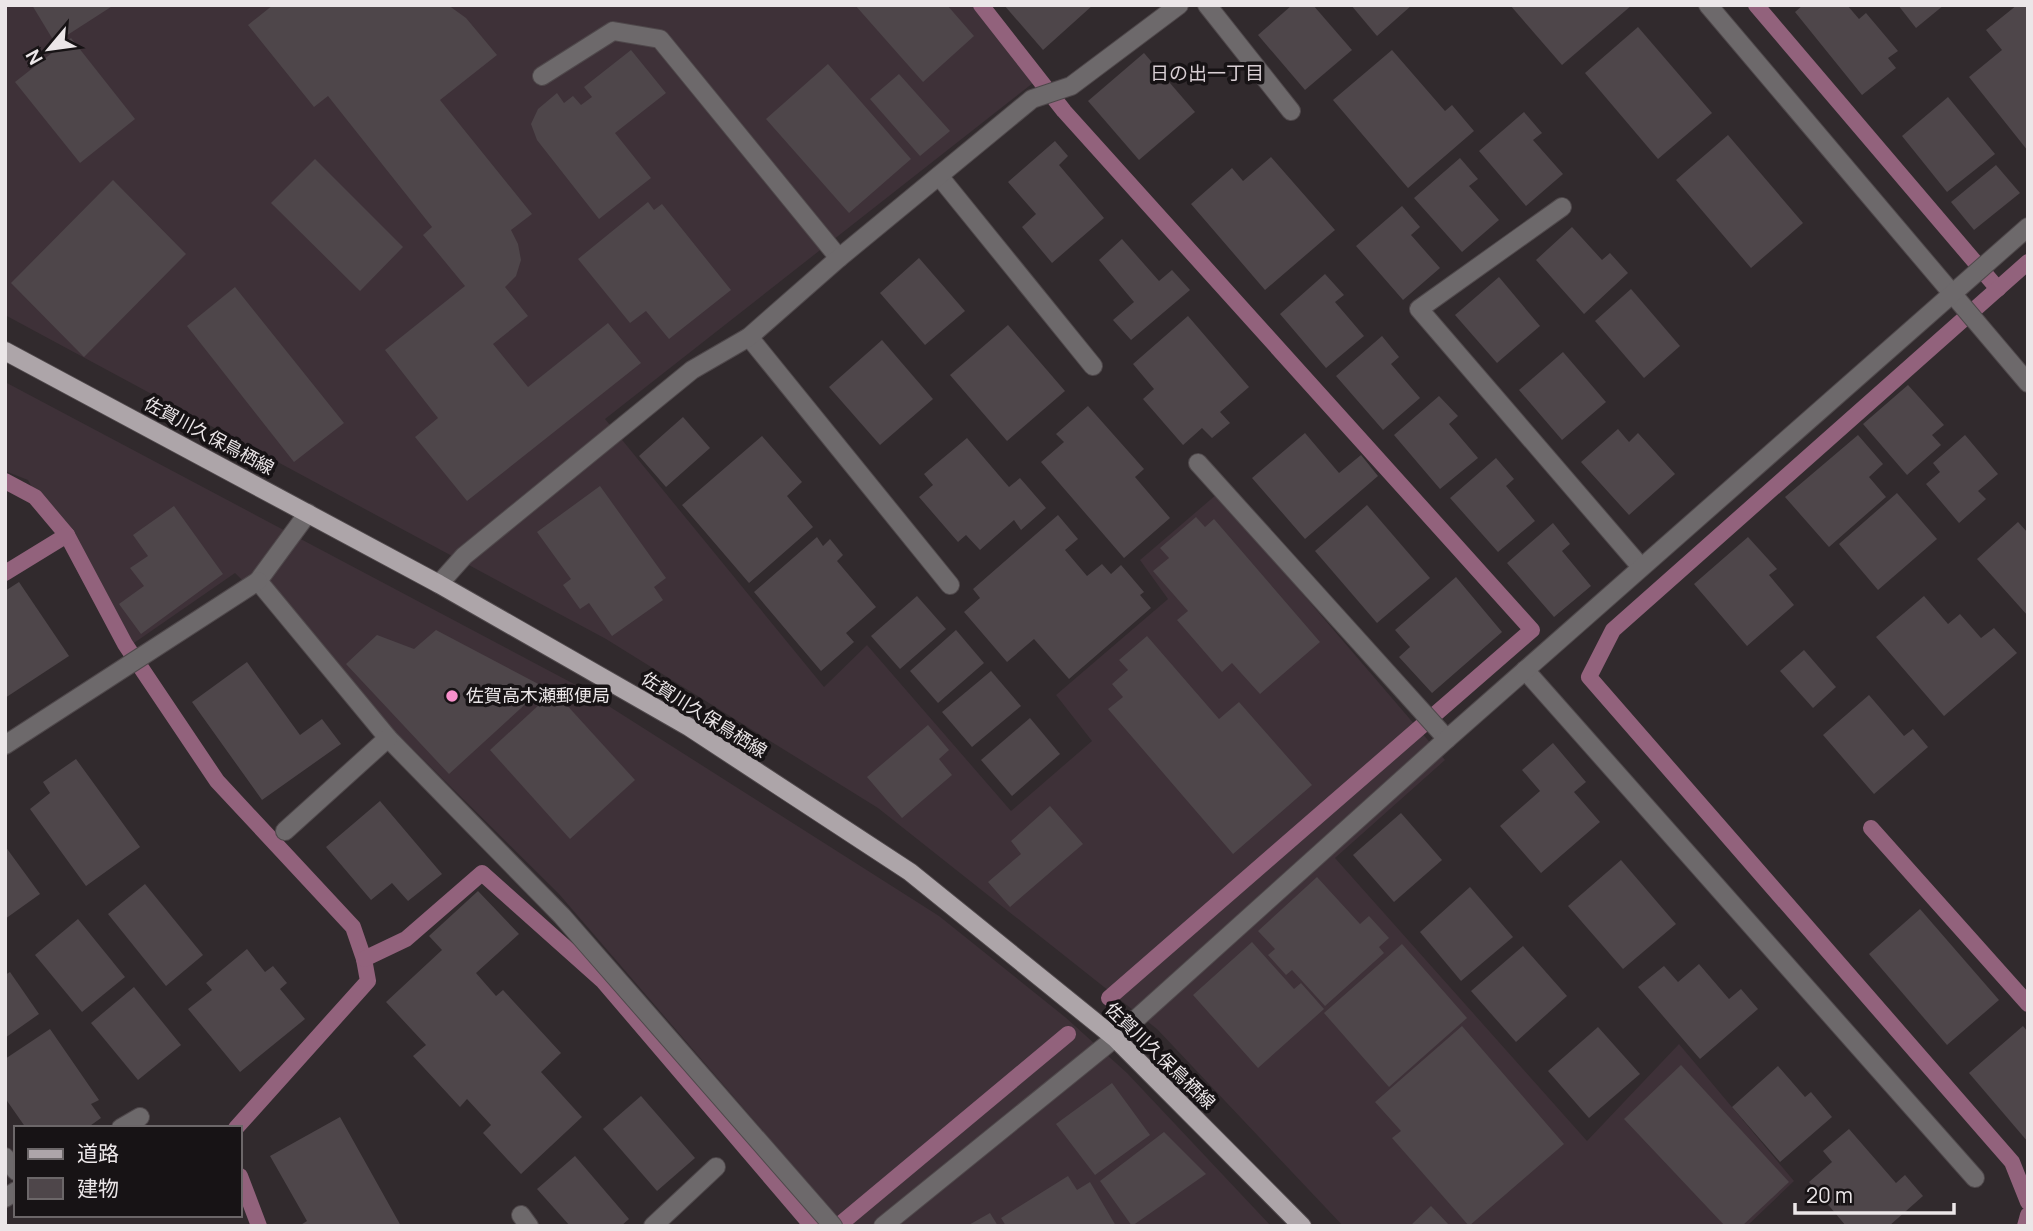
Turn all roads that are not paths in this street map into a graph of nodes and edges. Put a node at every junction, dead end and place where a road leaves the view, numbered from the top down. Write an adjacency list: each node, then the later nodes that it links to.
1 (1179, 5): 6 (street)
2 (1207, 5): 5 (street)
3 (1708, 5): 10 (street)
4 (542, 76): 9 (street)
5 (1291, 111)
6 (939, 176): 9 (street); 13 (street)
7 (1562, 206): 17 (street)
8 (2028, 226): 10 (street)
9 (839, 258): 11 (street)
10 (1956, 298): 14 (street); 17 (street)
11 (749, 337): 19 (street); 20 (street)
12 (5, 351): 16 (main road, 佐賀川久保鳥栖線)
13 (1093, 366)
14 (2028, 383)
15 (1198, 463): 23 (street)
16 (308, 513): 18 (street); 19 (main road, 佐賀川久保鳥栖線)
17 (1641, 567): 21 (street)
18 (258, 581): 22 (street); 24 (street)
19 (439, 584): 26 (main road, 佐賀川久保鳥栖線)
20 (950, 585)
21 (1525, 670): 23 (street); 30 (street)
22 (388, 738): 25 (street); 31 (street)
23 (1447, 739): 26 (street)
24 (5, 745)
25 (285, 831)
26 (1115, 1038): 33 (street); 34 (main road, 佐賀川久保鳥栖線)
27 (140, 1117): 28 (street)
28 (124, 1126)
29 (716, 1167): 32 (street)
30 (1975, 1178)
31 (828, 1220)
32 (653, 1226)
33 (883, 1226)
34 (1301, 1226)

